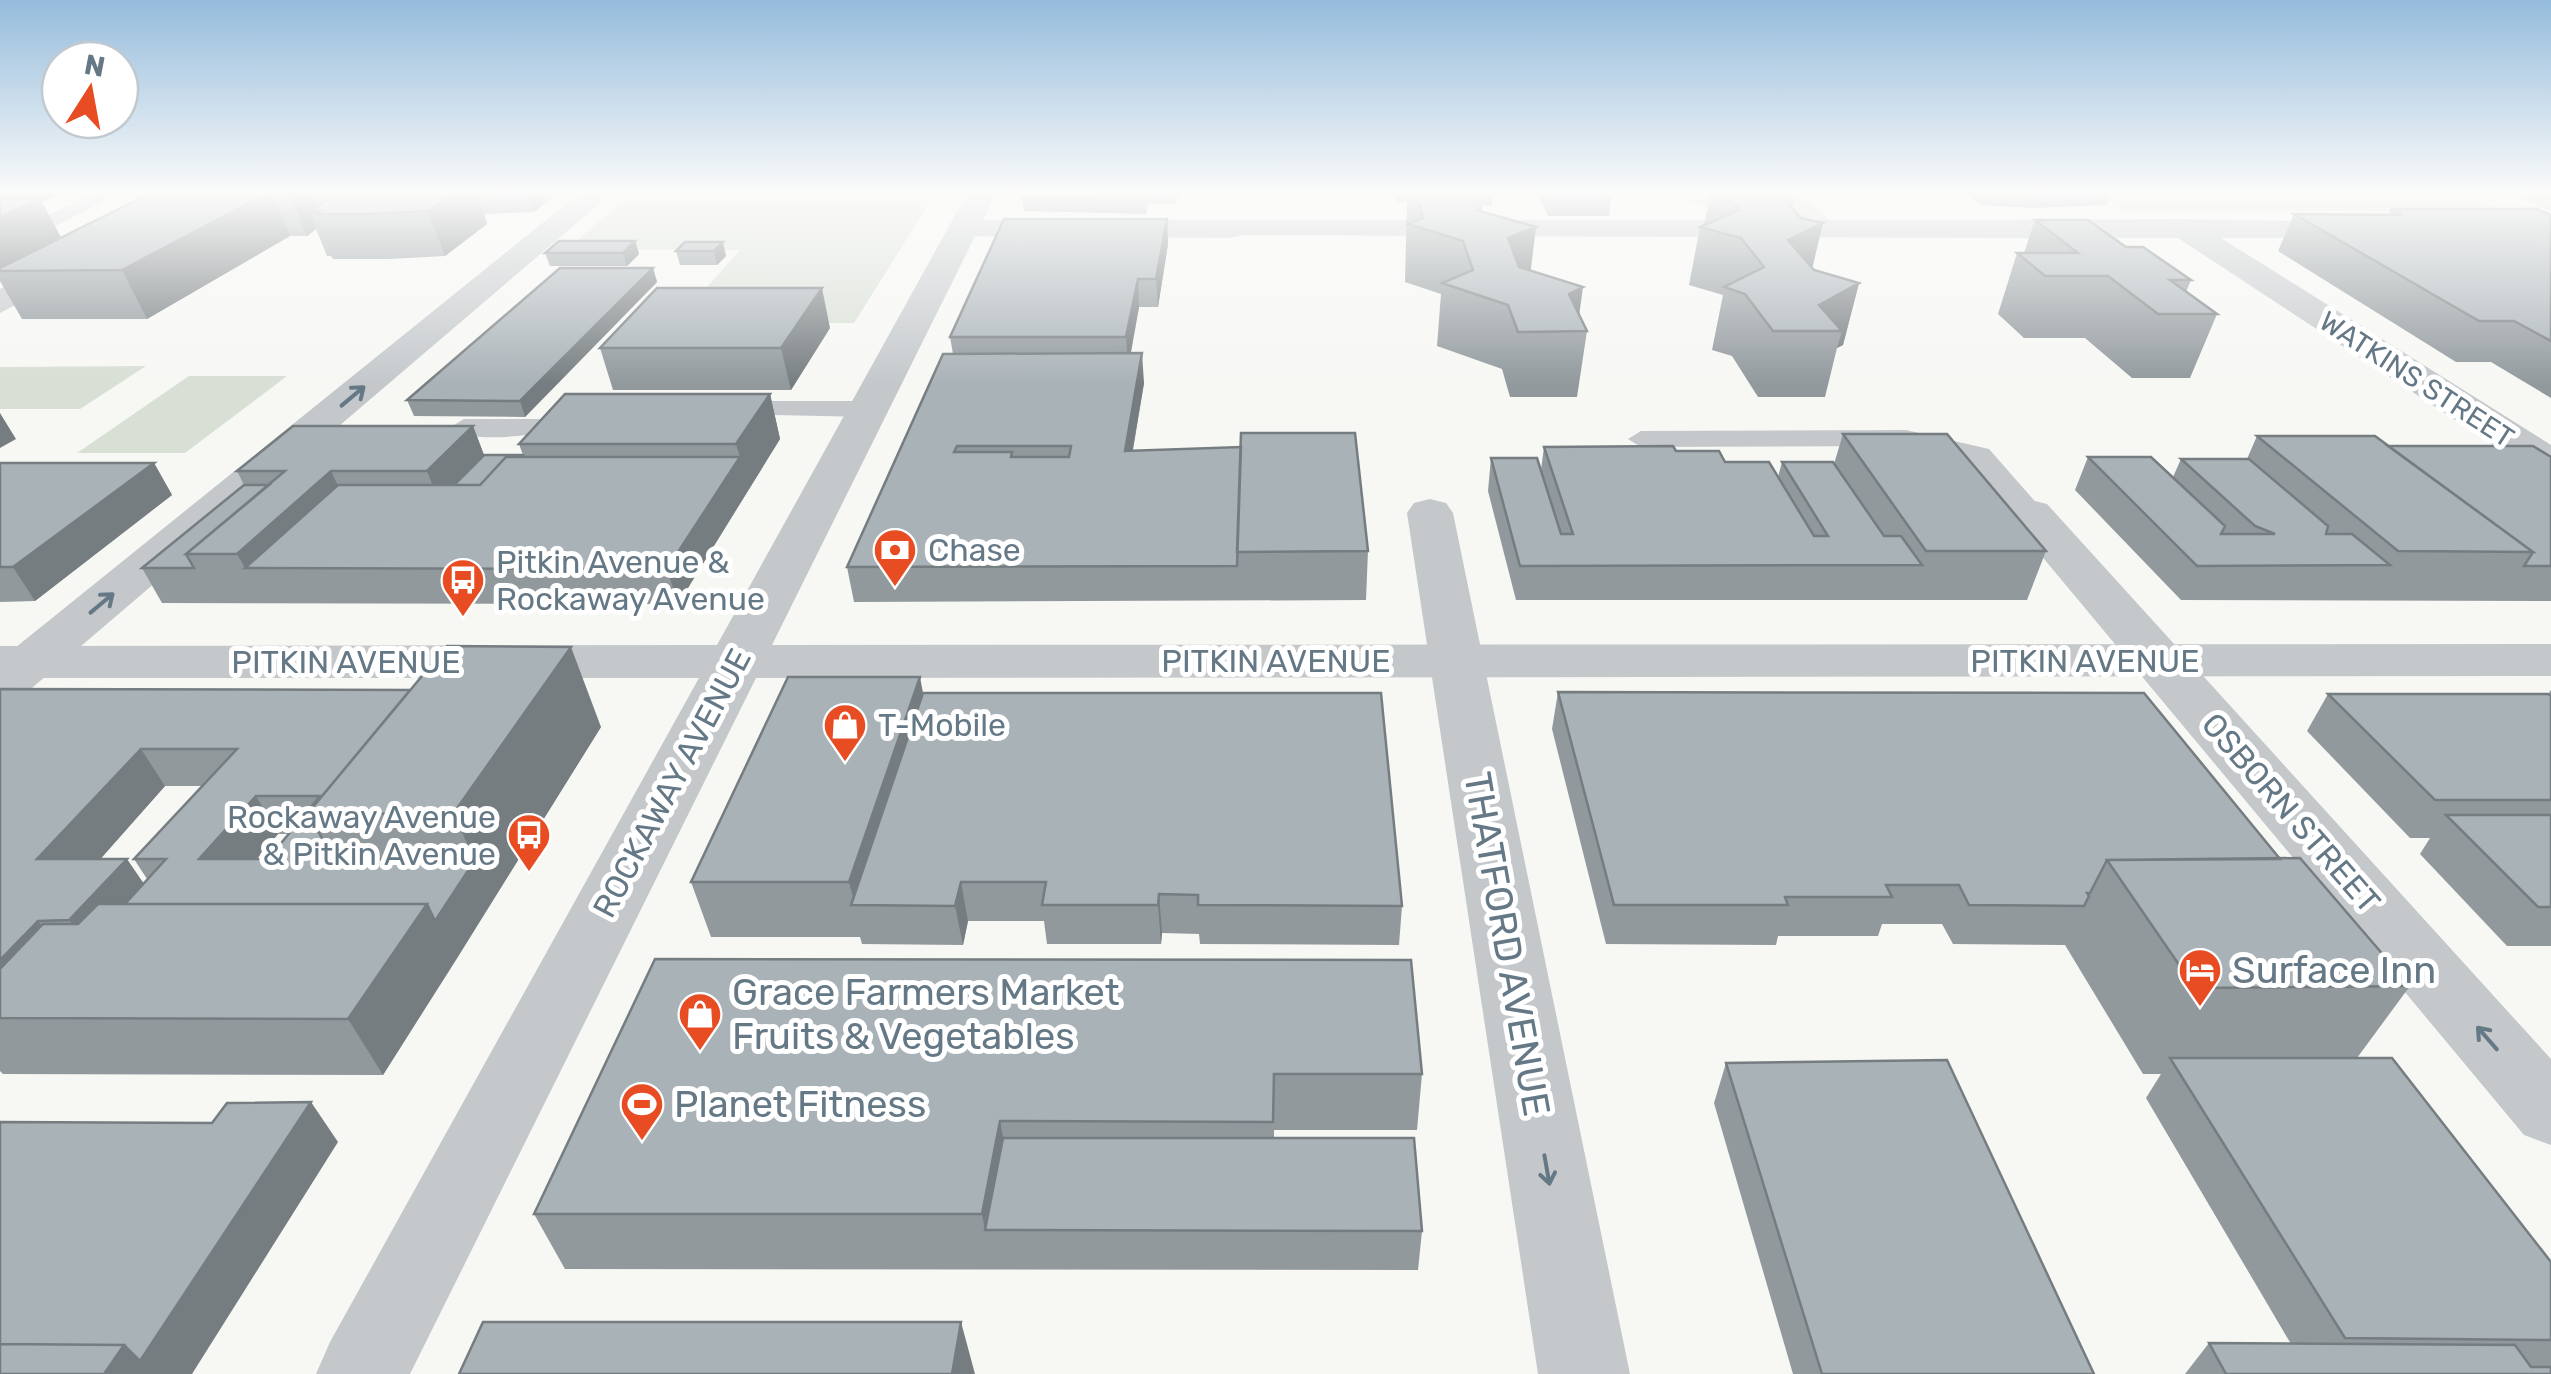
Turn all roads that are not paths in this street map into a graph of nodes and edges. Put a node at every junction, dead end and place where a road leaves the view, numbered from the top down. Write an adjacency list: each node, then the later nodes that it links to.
1 (90, 256): 5 (street)
2 (520, 256): 18 (street, one-way to 2)
3 (949, 256): 6 (street, ROCKAWAY AVENUE)
4 (2227, 256): 11 (street, WATKINS STREET)
5 (0, 303)
6 (869, 409): 7 (lane); 17 (street, ROCKAWAY AVENUE)
7 (698, 410)
8 (600, 413): 9 (lane)
9 (464, 427)
10 (1641, 439): 13 (lane)
11 (2551, 464)
12 (1430, 513): 14 (street, THATFORD AVENUE)
13 (2030, 514): 15 (street, OSBORN STREET)
14 (1455, 660): 15 (street, PITKIN AVENUE); 17 (street, PITKIN AVENUE); 21 (street, THATFORD AVENUE, one-way to 21)
15 (2159, 660): 16 (street, PITKIN AVENUE); 19 (street, OSBORN STREET, one-way to 15)
16 (2551, 660)
17 (736, 661): 18 (street, PITKIN AVENUE); 20 (street, ROCKAWAY AVENUE)
18 (10, 670)
19 (2551, 1112)
20 (362, 1374)
21 (1584, 1374)

